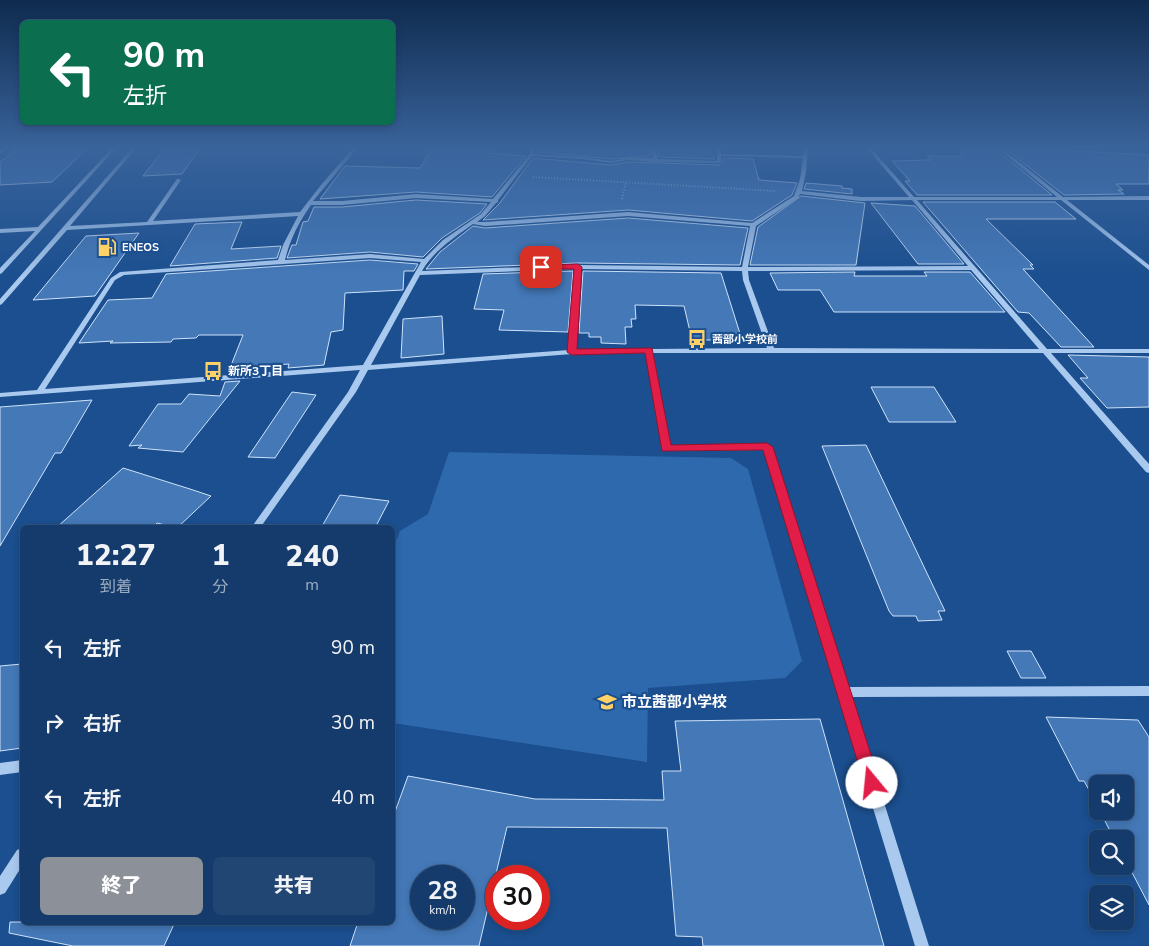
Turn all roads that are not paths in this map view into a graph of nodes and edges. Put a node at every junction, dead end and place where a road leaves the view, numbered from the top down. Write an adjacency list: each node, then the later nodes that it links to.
1 (76, 190): 19 (street)
2 (98, 190): 18 (street)
3 (172, 190): 15 (street)
4 (320, 190): 13 (street)
5 (505, 190): 12 (street)
6 (904, 190): 11 (street)
7 (1051, 190): 9 (street)
8 (799, 192): 11 (street); 17 (street)
9 (1061, 198): 10 (street); 11 (street); 25 (street)
10 (1149, 198)
11 (912, 199): 24 (street)
12 (496, 201): 13 (street); 16 (street)
13 (310, 203): 14 (street)
14 (301, 214): 15 (street); 22 (street)
15 (149, 223): 18 (street)
16 (474, 223): 17 (street); 21 (street)
17 (753, 225): 26 (street)
18 (66, 228): 29 (street)
19 (40, 229): 20 (street); 27 (street)
20 (0, 231)
21 (425, 261): 22 (street); 28 (street)
22 (282, 262): 36 (street)
23 (578, 267): 26 (street); 28 (street); 34 (street)
24 (973, 268): 26 (street); 32 (street)
25 (1149, 268)
26 (746, 269): 31 (street)
27 (0, 272)
28 (418, 273): 35 (street)
29 (0, 303)
30 (649, 350): 31 (street); 34 (street); 41 (street)
31 (772, 350): 32 (street)
32 (1045, 351): 33 (street); 38 (street)
33 (1149, 351)
34 (572, 352): 35 (street)
35 (366, 370): 36 (street); 39 (street)
36 (39, 392): 37 (street)
37 (0, 395)
38 (1149, 470)
39 (257, 525)
40 (1149, 691): 41 (street)
41 (844, 692): 46 (street)
42 (20, 766): 43 (street)
43 (0, 769)
44 (20, 858): 45 (street)
45 (0, 888)
46 (922, 946)

